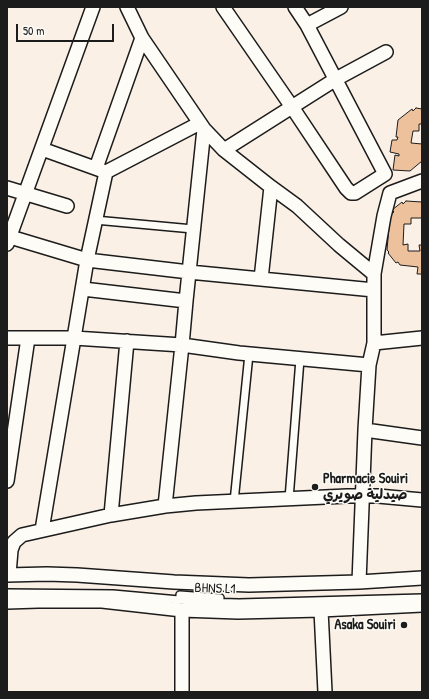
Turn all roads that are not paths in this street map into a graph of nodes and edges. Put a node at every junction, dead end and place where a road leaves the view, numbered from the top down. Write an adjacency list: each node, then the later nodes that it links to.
1 (93, 7): 12 (street)
2 (127, 7): 7 (street)
3 (223, 7): 10 (street)
4 (295, 7): 6 (street)
5 (341, 7): 6 (street)
6 (307, 25): 9 (street)
7 (142, 38): 11 (street); 14 (street)
8 (386, 52): 9 (street)
9 (336, 79): 10 (street); 15 (street)
10 (292, 107): 13 (street); 15 (street)
11 (202, 126): 13 (street); 14 (street); 23 (street)
12 (42, 149): 14 (street); 19 (street)
13 (224, 150): 17 (street)
14 (101, 170): 22 (street)
15 (385, 174): 20 (street)
16 (422, 181): 20 (street)
17 (272, 187): 27 (street); 28 (street)
18 (7, 188): 19 (street)
19 (26, 193): 21 (street); 24 (street)
20 (390, 194): 27 (street)
21 (67, 206)
22 (95, 220): 23 (lane); 25 (street)
23 (193, 230): 26 (street)
24 (8, 239): 25 (street)
25 (87, 260): 26 (street); 29 (street)
26 (189, 272): 28 (street); 31 (street)
27 (374, 274): 30 (street)
28 (261, 279): 30 (street)
29 (83, 289): 31 (street); 34 (street)
30 (374, 290): 37 (street)
31 (186, 301): 38 (street)
32 (7, 338): 33 (street)
33 (28, 338): 34 (street); 42 (street)
34 (74, 338): 36 (street); 52 (street)
35 (422, 338): 37 (street)
36 (127, 342): 38 (street); 51 (street)
37 (374, 343): 41 (street)
38 (182, 345): 39 (street); 50 (street)
39 (249, 354): 40 (street); 49 (lane)
40 (300, 359): 41 (street); 47 (lane)
41 (369, 365): 43 (street)
42 (13, 400): 45 (street)
43 (365, 430): 44 (street); 46 (street)
44 (422, 438)
45 (7, 481)
46 (361, 496): 47 (street); 48 (street); 57 (street)
47 (289, 499): 49 (street)
48 (422, 500)
49 (234, 502): 50 (street)
50 (165, 506): 51 (street)
51 (111, 514): 52 (street)
52 (42, 530): 54 (street)
53 (7, 531): 54 (street)
54 (11, 550): 55 (street)
55 (8, 574): 57 (street)
56 (422, 578): 57 (street)
57 (359, 582)
58 (7, 592): 59 (lane, BHNS L1); 60 (lane, BHNS L1)
59 (422, 595)
60 (422, 598)
61 (7, 602): 63 (street)
62 (422, 605): 64 (street)
63 (182, 610): 64 (street); 65 (street)
64 (321, 610): 66 (street)
65 (182, 692)
66 (325, 692)

